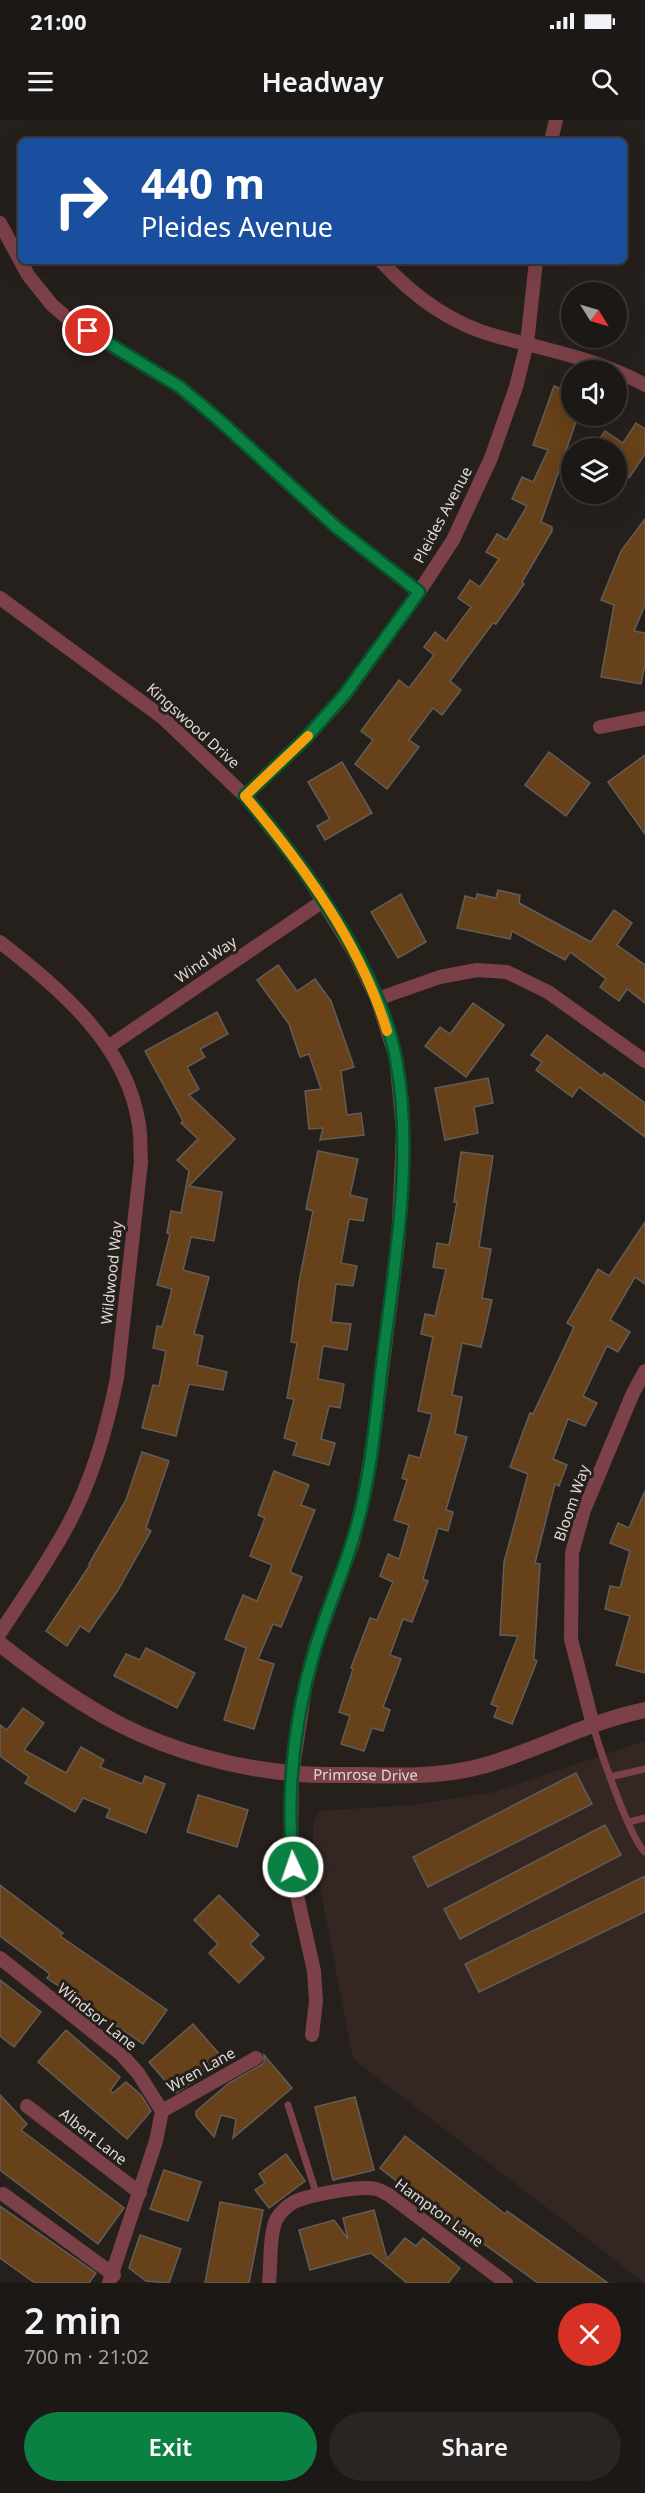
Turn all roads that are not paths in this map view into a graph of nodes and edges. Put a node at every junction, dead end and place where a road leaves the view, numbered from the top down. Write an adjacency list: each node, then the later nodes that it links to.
1 (556, 120): 2 (street)
2 (552, 138)
3 (0, 224): 4 (street)
4 (18, 257)
5 (22, 264): 10 (street)
6 (384, 264): 8 (street)
7 (536, 264): 8 (street, Pleides Avenue)
8 (527, 344): 9 (street); 10 (street, Pleides Avenue)
9 (645, 385)
10 (419, 592): 14 (street, Pleides Avenue)
11 (0, 598): 14 (street, Kingswood Drive)
12 (645, 718): 13 (street)
13 (600, 727)
14 (245, 796): 15 (street, Kingswood Drive)
15 (323, 901): 17 (street, Kingswood Drive); 18 (street, Wind Way)
16 (0, 942): 18 (street, Wildwood Way)
17 (377, 999): 19 (street); 26 (street, Kingswood Drive)
18 (108, 1047): 21 (street, Wildwood Way)
19 (645, 1061)
20 (645, 1371): 24 (street, Bloom Way)
21 (0, 1633)
22 (0, 1644): 26 (street, Primrose Drive)
23 (645, 1710): 24 (street, Primrose Drive)
24 (593, 1725): 26 (street, Primrose Drive); 27 (lane)
25 (645, 1769): 27 (lane)
26 (292, 1774): 32 (street, Kingswood Drive)
27 (610, 1777): 29 (lane)
28 (645, 1818): 29 (lane)
29 (629, 1822): 30 (lane)
30 (645, 1852)
31 (0, 1958): 36 (street, Windsor Lane)
32 (312, 2035)
33 (256, 2058): 36 (street, Wren Lane)
34 (288, 2105): 39 (lane)
35 (27, 2106): 37 (street, Albert Lane)
36 (162, 2111): 37 (street)
37 (140, 2193): 40 (street)
38 (3, 2194): 40 (street)
39 (317, 2196): 41 (street, Hampton Lane); 42 (street, Hampton Lane)
40 (111, 2279)
41 (269, 2283)
42 (506, 2283)

